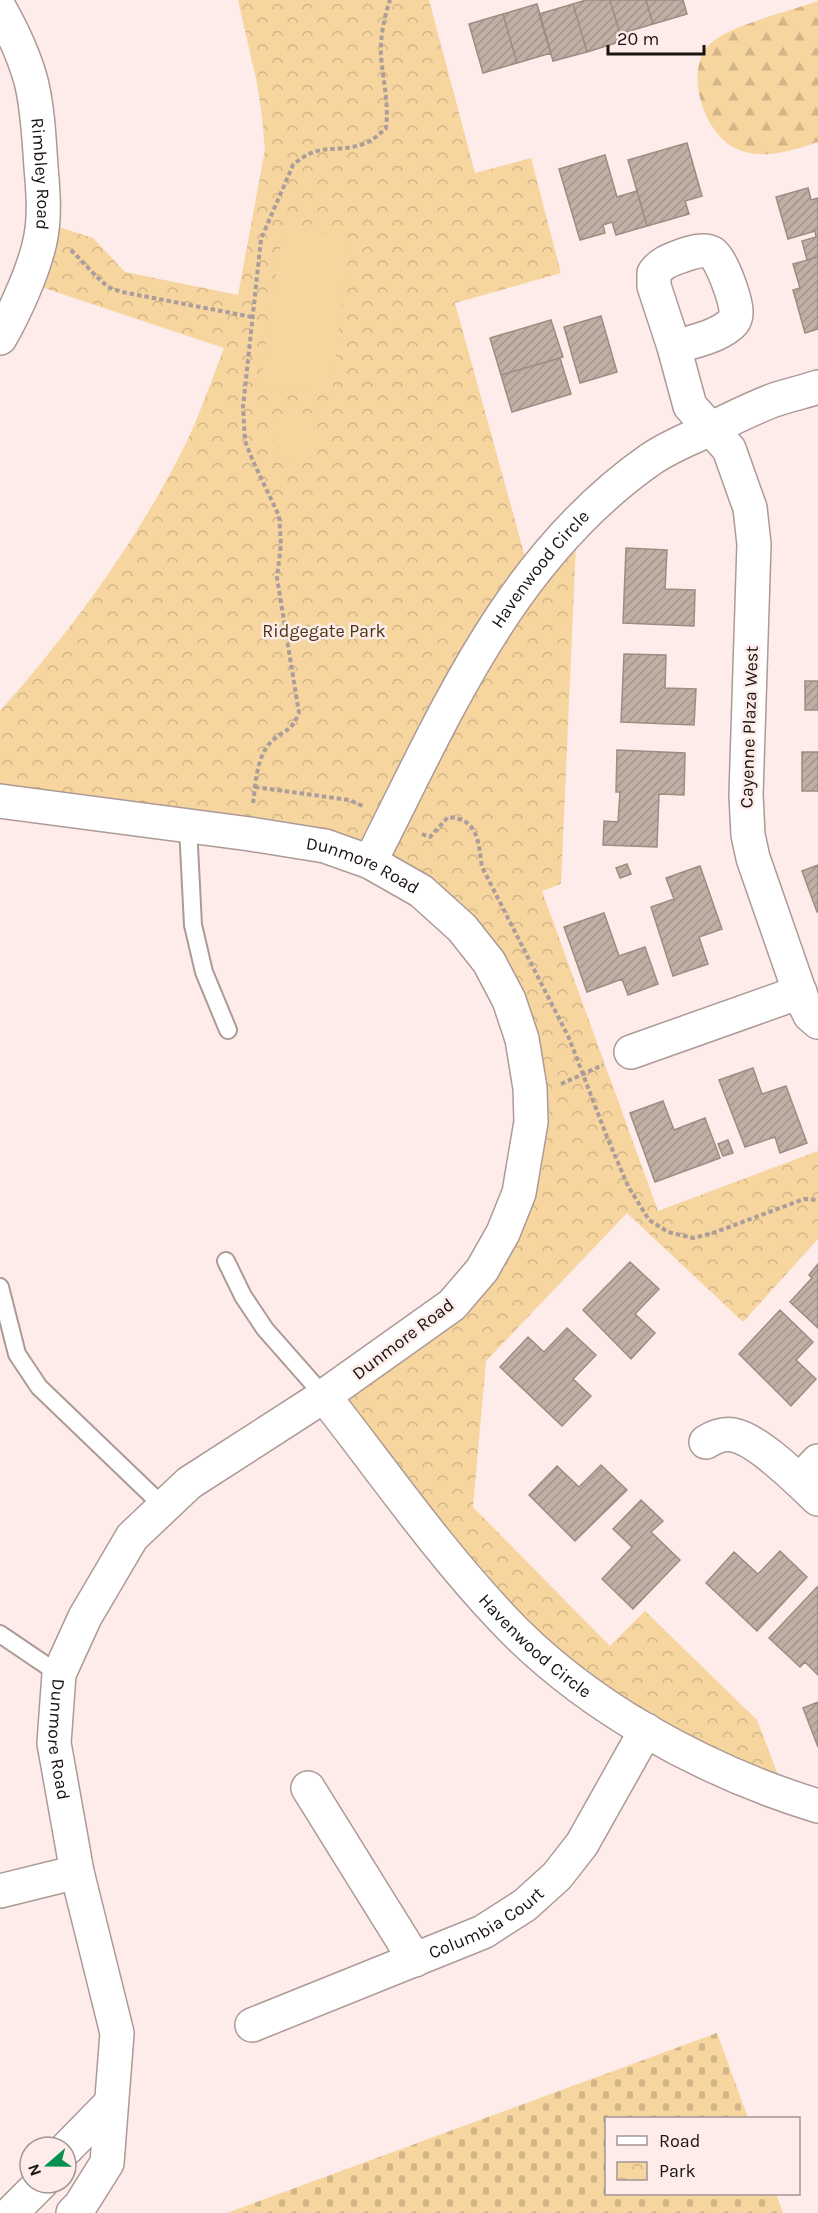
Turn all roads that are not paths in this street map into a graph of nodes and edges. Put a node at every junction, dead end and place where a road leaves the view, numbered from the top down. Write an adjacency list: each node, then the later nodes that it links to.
1 (0, 9): 2 (street, Rimbley Road)
2 (0, 338)
3 (674, 347): 5 (street, Cayenne Plaza West)
4 (818, 387): 5 (street, Havenwood Circle)
5 (710, 429): 8 (street, Havenwood Circle); 9 (street, Cayenne Plaza West)
6 (0, 801): 7 (street, Dunmore Road)
7 (188, 827): 8 (street, Dunmore Road); 11 (lane)
8 (370, 862): 15 (street, Dunmore Road)
9 (800, 992): 10 (street, Cayenne Plaza West); 12 (street)
10 (818, 1022)
11 (228, 1030)
12 (631, 1052)
13 (226, 1261): 15 (lane)
14 (0, 1287): 18 (lane)
15 (324, 1396): 18 (street, Dunmore Road); 21 (street, Havenwood Circle)
16 (706, 1442): 17 (street)
17 (812, 1480)
18 (164, 1507): 20 (street, Dunmore Road)
19 (0, 1634): 20 (lane)
20 (59, 1674): 24 (street, Dunmore Road)
21 (646, 1730): 23 (street, Havenwood Circle); 26 (street, Columbia Court)
22 (308, 1788): 26 (street)
23 (818, 1806)
24 (77, 1872): 25 (street); 28 (street, Dunmore Road)
25 (0, 1891)
26 (415, 1960): 27 (street, Columbia Court)
27 (252, 2025)
28 (110, 2104): 29 (street); 32 (street, Dunmore Road)
29 (78, 2136)
30 (29, 2195): 31 (street)
31 (11, 2213)
32 (73, 2213)

